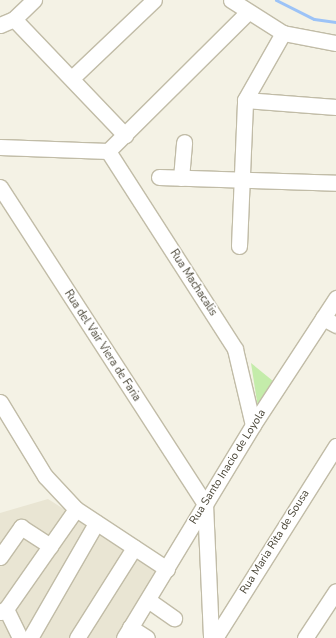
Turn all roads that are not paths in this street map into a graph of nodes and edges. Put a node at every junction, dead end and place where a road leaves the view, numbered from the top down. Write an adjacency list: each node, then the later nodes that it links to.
1 (34, 0): 5 (street)
2 (154, 0): 9 (street)
3 (231, 0): 4 (street)
4 (248, 12): 7 (street); 12 (street)
5 (14, 19): 6 (street); 9 (street)
6 (0, 25)
7 (283, 33): 8 (street); 10 (street)
8 (336, 43)
9 (72, 78): 12 (street)
10 (245, 100): 11 (street); 18 (street)
11 (336, 107)
12 (125, 135): 15 (street)
13 (184, 142): 17 (street)
14 (0, 146): 15 (street)
15 (108, 151): 25 (street, Rua Machacalis)
16 (159, 177): 17 (street)
17 (181, 178): 18 (street)
18 (241, 178): 19 (street); 21 (street)
19 (336, 183)
20 (0, 187): 27 (street, Rua del Vair Viera de Faria)
21 (239, 246)
22 (336, 298): 23 (street, Rua Santo Inacio de Loyola)
23 (330, 322): 25 (street, Rua Santo Inacio de Loyola)
24 (0, 402): 28 (street)
25 (254, 425): 27 (street, Rua Santo Inacio de Loyola)
26 (336, 446): 46 (street, Rua Maria Rita de Sousa)
27 (205, 504): 35 (street, Rua Santo Inacio de Loyola); 45 (street)
28 (76, 508): 29 (street); 32 (street)
29 (96, 524): 33 (street); 42 (street)
30 (16, 534): 31 (street); 32 (street); 34 (street)
31 (0, 538)
32 (50, 546): 38 (street)
33 (134, 548): 35 (street); 43 (street)
34 (0, 557)
35 (168, 569): 37 (street, Rua Santo Inacio de Loyola)
36 (336, 591): 47 (street)
37 (148, 600): 39 (street); 40 (street, Rua Santo Inacio de Loyola)
38 (3, 611): 41 (street)
39 (174, 618)
40 (127, 633): 44 (street)
41 (20, 638)
42 (30, 638)
43 (77, 638)
44 (147, 638)
45 (211, 638)
46 (215, 638)
47 (305, 638)

